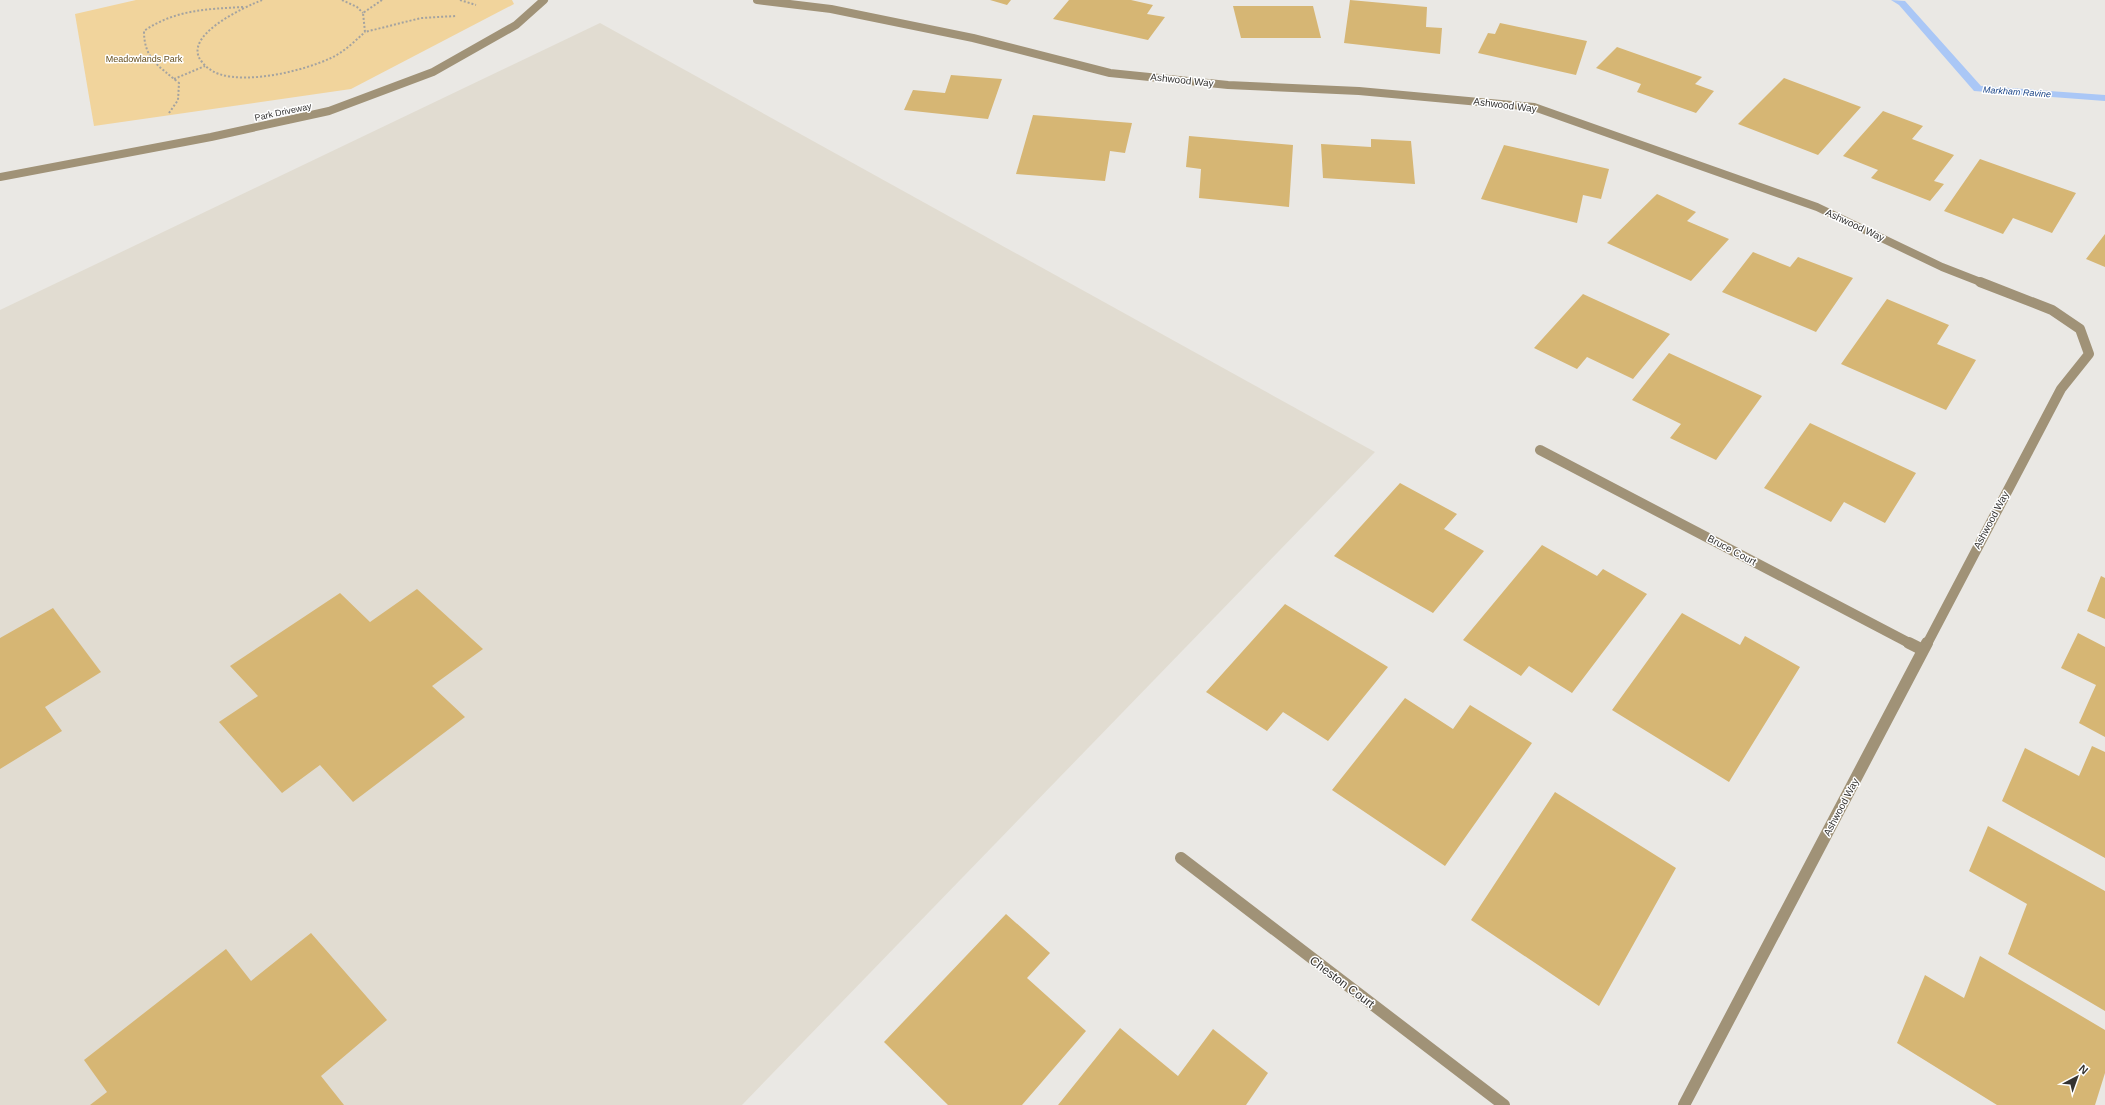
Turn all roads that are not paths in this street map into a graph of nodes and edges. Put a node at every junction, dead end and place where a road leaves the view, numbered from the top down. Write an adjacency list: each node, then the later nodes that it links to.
1 (544, 0): 3 (street, Park Driveway)
2 (757, 0): 5 (street, Ashwood Way)
3 (0, 177)
4 (1540, 450): 5 (street, Bruce Court)
5 (1923, 650): 8 (street, Ashwood Way)
6 (1181, 858): 7 (street, Cheston Court)
7 (1504, 1105)
8 (1684, 1105)

